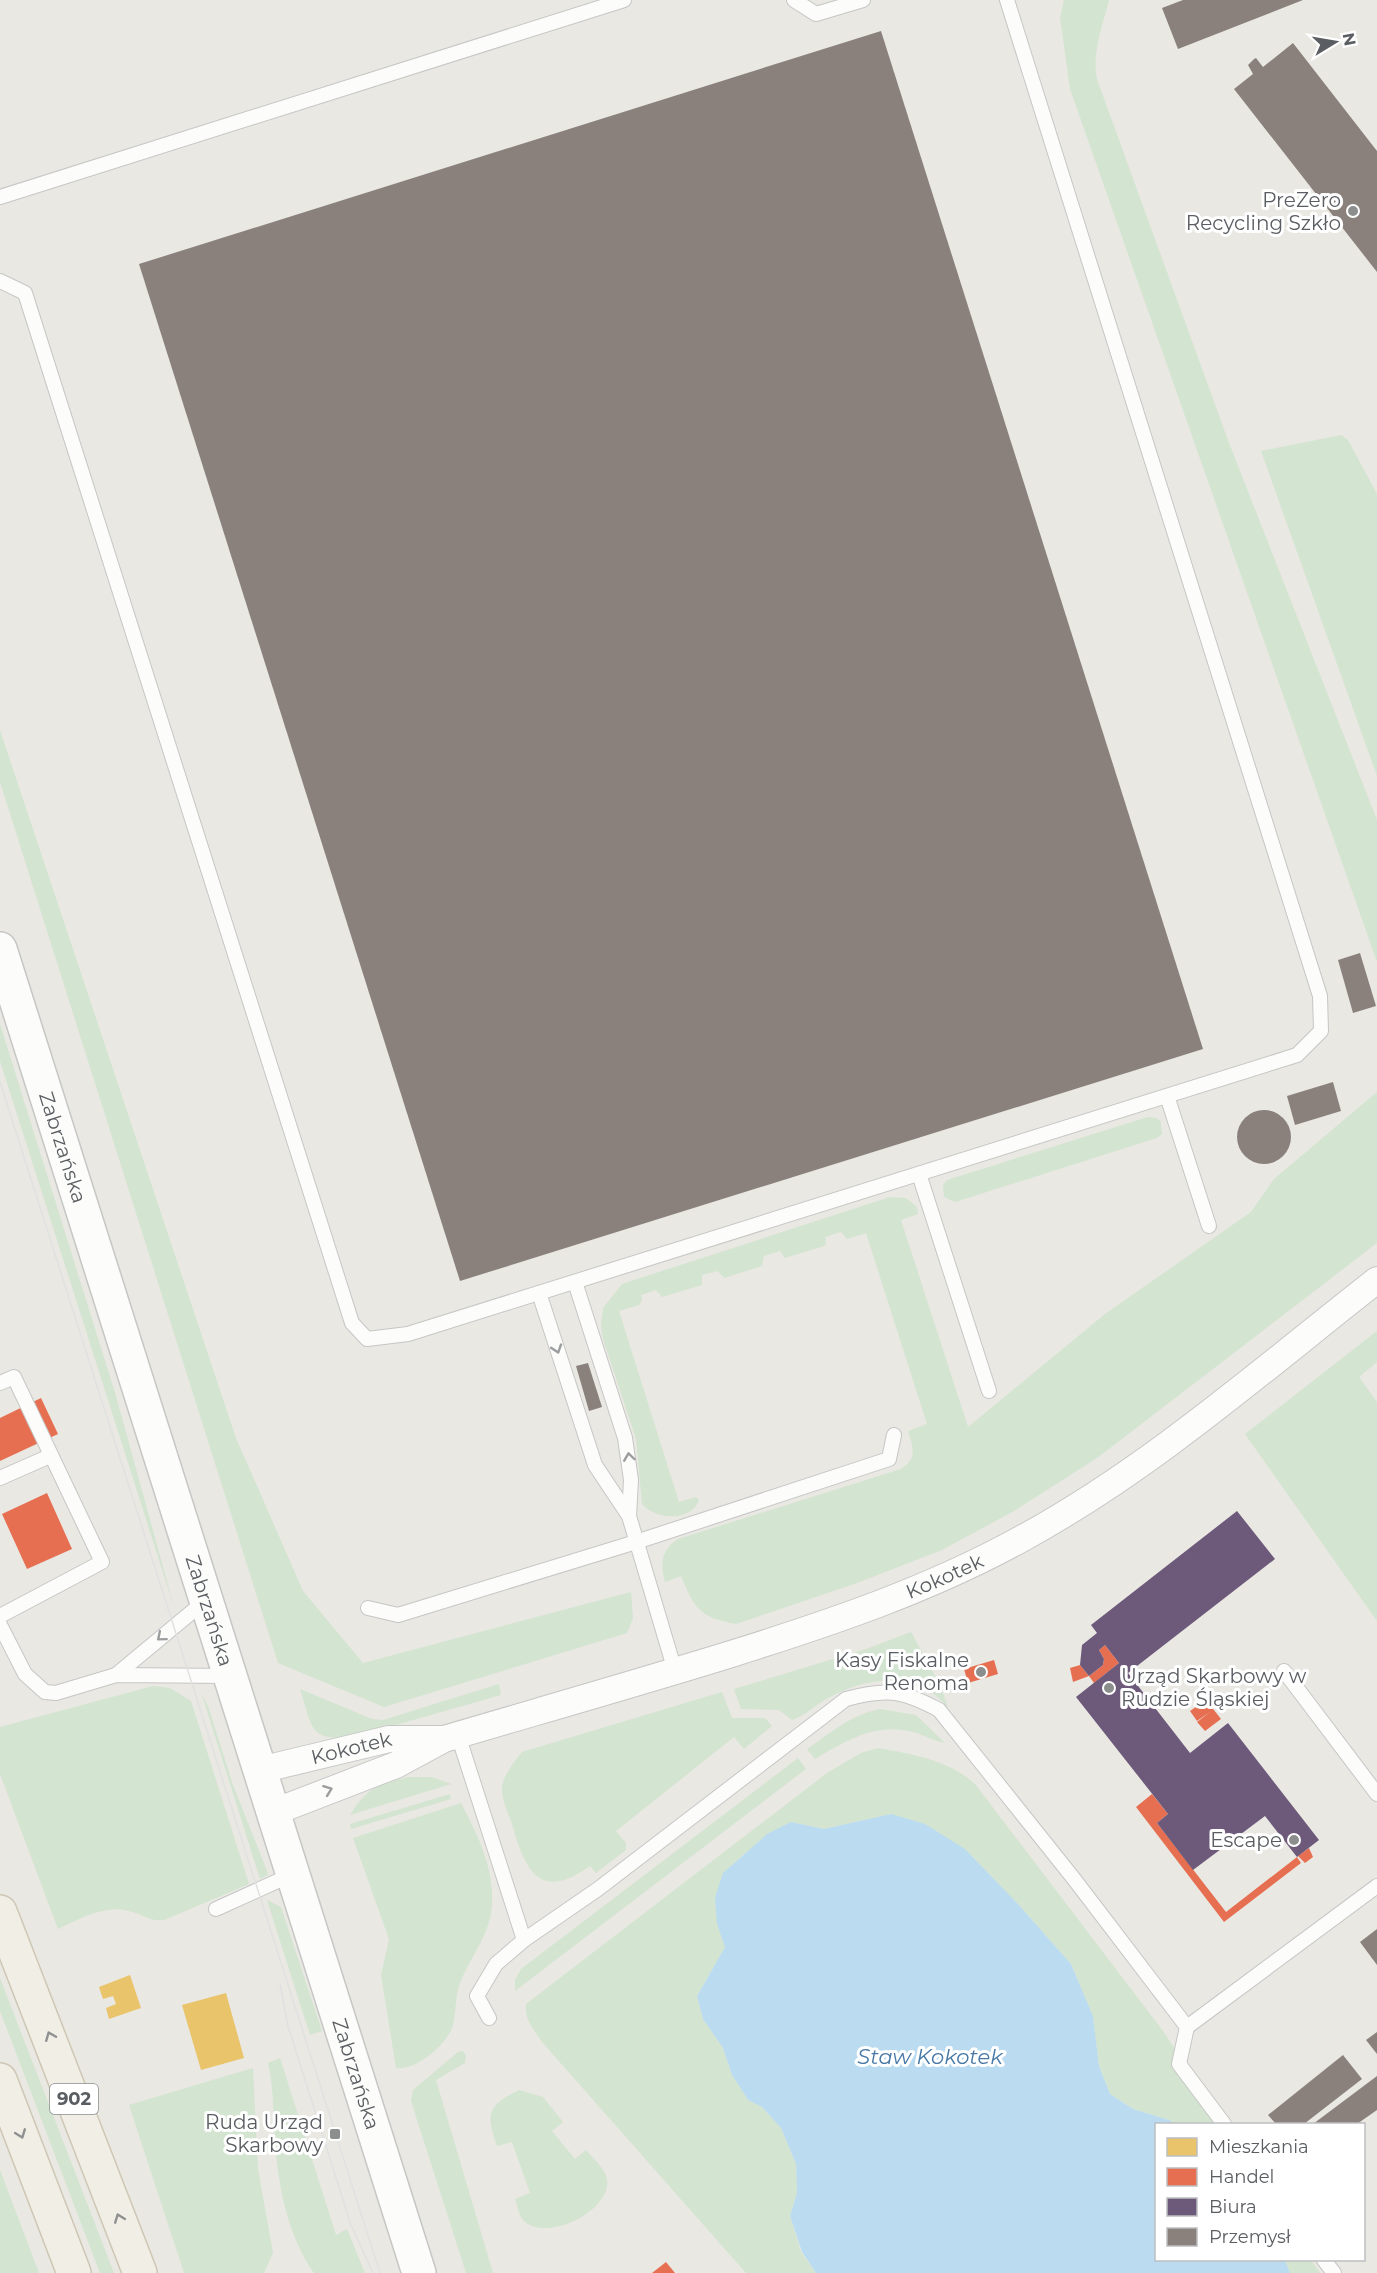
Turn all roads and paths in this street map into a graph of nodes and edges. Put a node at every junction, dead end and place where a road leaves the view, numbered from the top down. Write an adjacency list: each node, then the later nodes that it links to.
1 (624, 0): 5 (lane)
2 (794, 0): 3 (lane)
3 (863, 0)
4 (1007, 0): 8 (lane)
5 (0, 197)
6 (0, 281): 13 (lane)
7 (0, 949): 21 (main road, Zabrzańska)
8 (1167, 1096): 9 (lane); 10 (lane)
9 (919, 1174): 12 (lane); 15 (lane)
10 (1209, 1226)
11 (1377, 1280): 25 (street, Kokotek)
12 (575, 1282): 13 (lane); 19 (lane, one-way to 12)
13 (539, 1293): 19 (lane, one-way to 19)
14 (0, 1383): 17 (lane)
15 (989, 1391)
16 (894, 1435): 20 (lane)
17 (50, 1456): 18 (lane); 23 (lane)
18 (0, 1478)
19 (629, 1515): 20 (lane)
20 (636, 1542): 22 (lane); 25 (lane)
21 (206, 1600): 27 (lane, one-way to 27); 28 (main road, Zabrzańska)
22 (368, 1608)
23 (0, 1616)
24 (0, 1625): 27 (lane)
25 (675, 1671): 29 (street, Kokotek)
26 (1284, 1671): 31 (lane)
27 (116, 1675): 28 (lane)
28 (231, 1677): 30 (main road, Zabrzańska)
29 (451, 1737): 30 (street, Kokotek); 32 (street, Kokotek, one-way to 29); 38 (lane)
30 (260, 1770): 32 (main road, Zabrzańska)
31 (1377, 1794)
32 (274, 1812): 33 (main road, Zabrzańska)
33 (293, 1874): 36 (lane); 45 (main road, Zabrzańska)
34 (1377, 1886): 40 (lane)
35 (0, 1887): 37 (main road)
36 (216, 1909)
37 (3, 1919): 44 (main road, 902, one-way to 37)
38 (524, 1940): 39 (lane); 40 (lane)
39 (489, 2018)
40 (1187, 2027): 42 (lane)
41 (0, 2080): 43 (main road, one-way to 43)
42 (1223, 2123)
43 (74, 2273)
44 (140, 2273)
45 (419, 2273)

